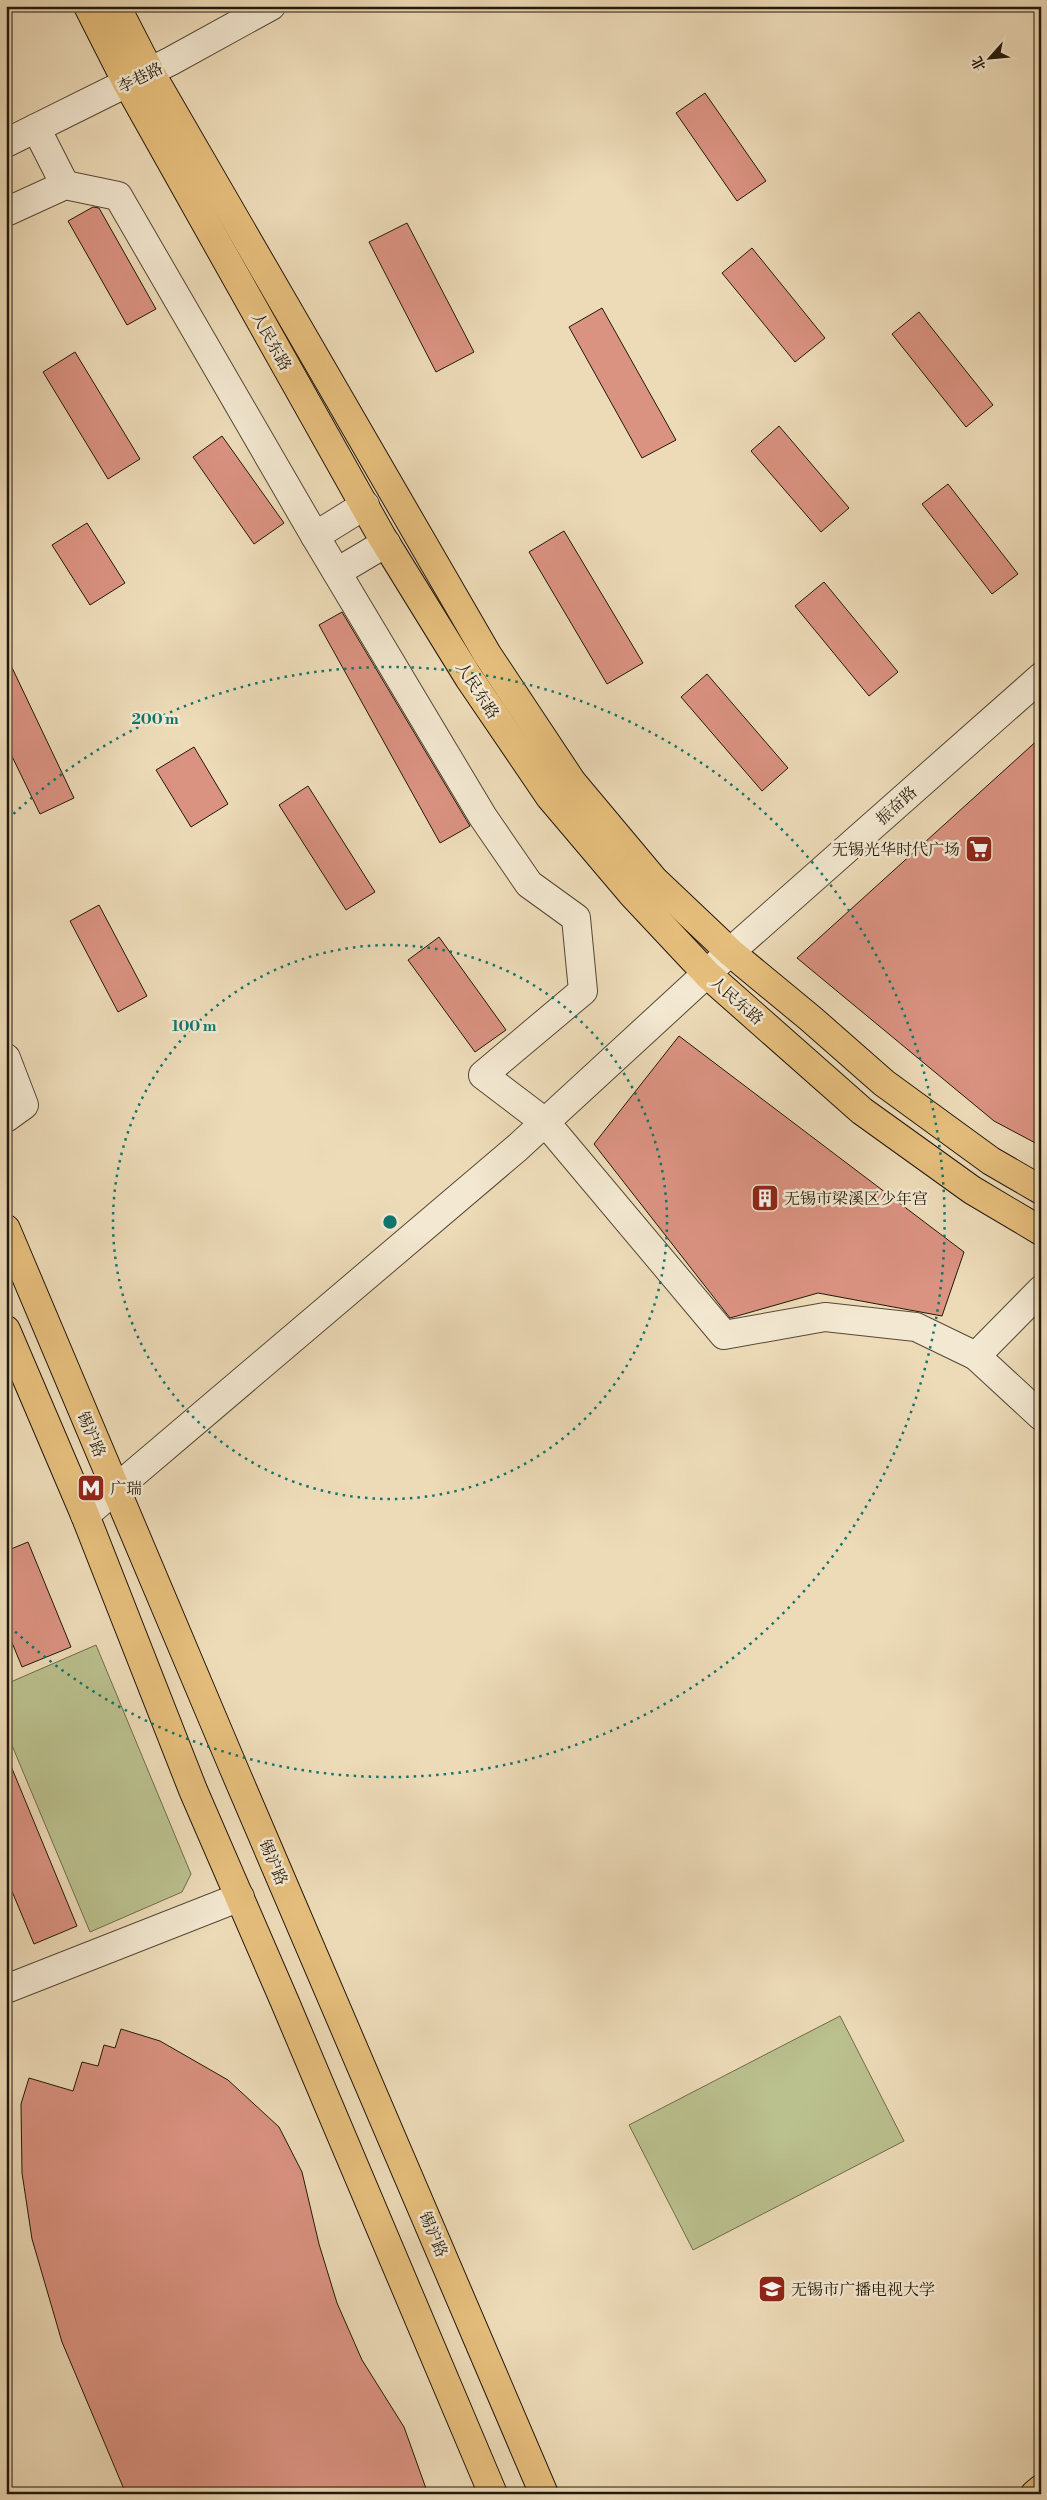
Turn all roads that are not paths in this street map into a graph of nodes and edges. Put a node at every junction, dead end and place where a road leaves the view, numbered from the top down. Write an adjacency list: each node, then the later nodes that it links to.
1 (88, 6): 4 (main road, 人民东路)
2 (116, 6): 4 (main road, 人民东路)
3 (271, 6): 4 (street, 李巷路)
4 (138, 77): 5 (street, 李巷路); 9 (main road, 人民东路); 14 (main road, 人民东路)
5 (36, 128): 6 (street, 李巷路); 7 (street)
6 (6, 143)
7 (65, 186): 8 (street); 10 (street)
8 (6, 212)
9 (365, 506): 10 (street); 11 (main road, 人民东路)
10 (315, 536): 12 (street)
11 (386, 543): 12 (street); 15 (main road, 人民东路)
12 (337, 572): 18 (street)
13 (1041, 677): 14 (street, 振奋路)
14 (730, 952): 15 (street, 振奋路); 19 (main road, 人民东路)
15 (708, 974): 18 (street, 振奋路); 21 (main road, 人民东路)
16 (6, 1058): 17 (street)
17 (6, 1118)
18 (546, 1123): 24 (street); 26 (street, 振奋路)
19 (1041, 1190)
20 (6, 1229): 26 (main road, 锡沪路)
21 (1041, 1231)
22 (1041, 1290): 24 (street)
23 (6, 1330): 27 (main road)
24 (976, 1356): 25 (street)
25 (1041, 1416)
26 (115, 1489): 27 (street, 振奋路); 32 (main road, 锡沪路)
27 (85, 1515): 28 (main road)
28 (240, 1897): 29 (street); 31 (main road)
29 (6, 1989)
30 (1041, 2489): 33 (main road)
31 (493, 2494)
32 (544, 2494)
33 (1035, 2494)

